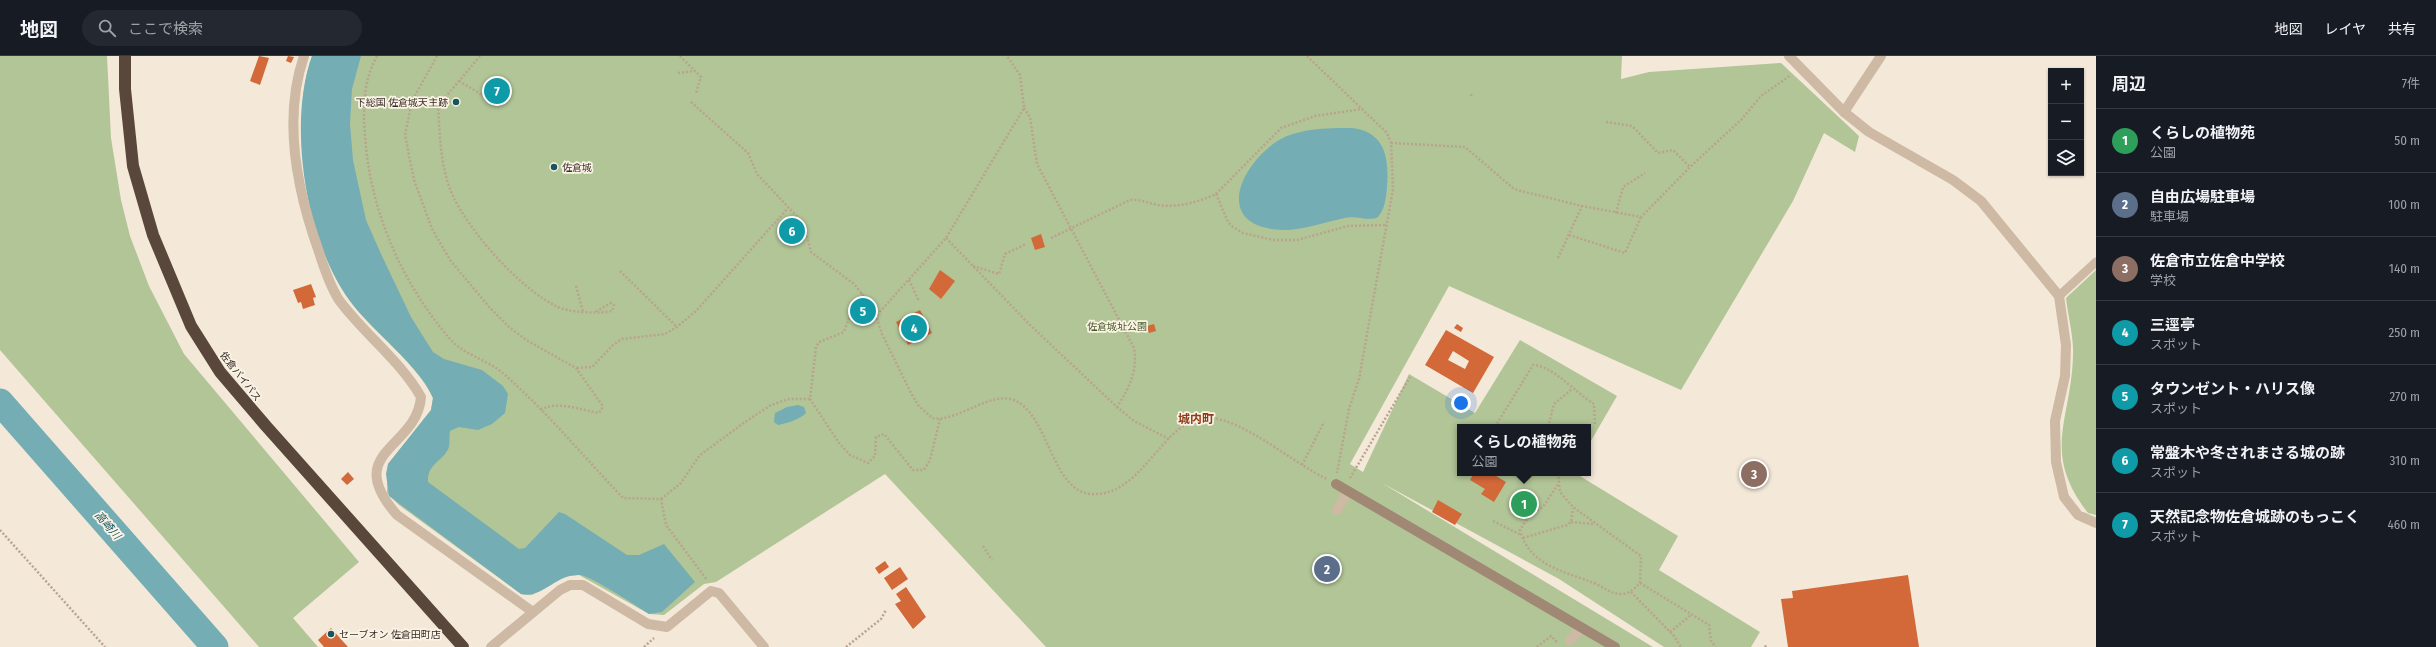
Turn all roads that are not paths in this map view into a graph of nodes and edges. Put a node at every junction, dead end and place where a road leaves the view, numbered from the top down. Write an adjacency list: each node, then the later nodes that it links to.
1 (125, 56): 13 (highway, 佐倉バイパス)
2 (304, 56): 10 (street)
3 (1881, 56): 5 (street)
4 (1796, 61): 5 (street)
5 (1844, 112): 7 (street)
6 (2096, 262): 7 (lane)
7 (2059, 296): 9 (street)
8 (1337, 510): 11 (street)
9 (2096, 523)
10 (533, 612): 14 (street); 15 (street)
11 (1582, 628): 12 (street); 16 (street)
12 (1566, 644)
13 (463, 647)
14 (491, 647)
15 (764, 647)
16 (1615, 647)

